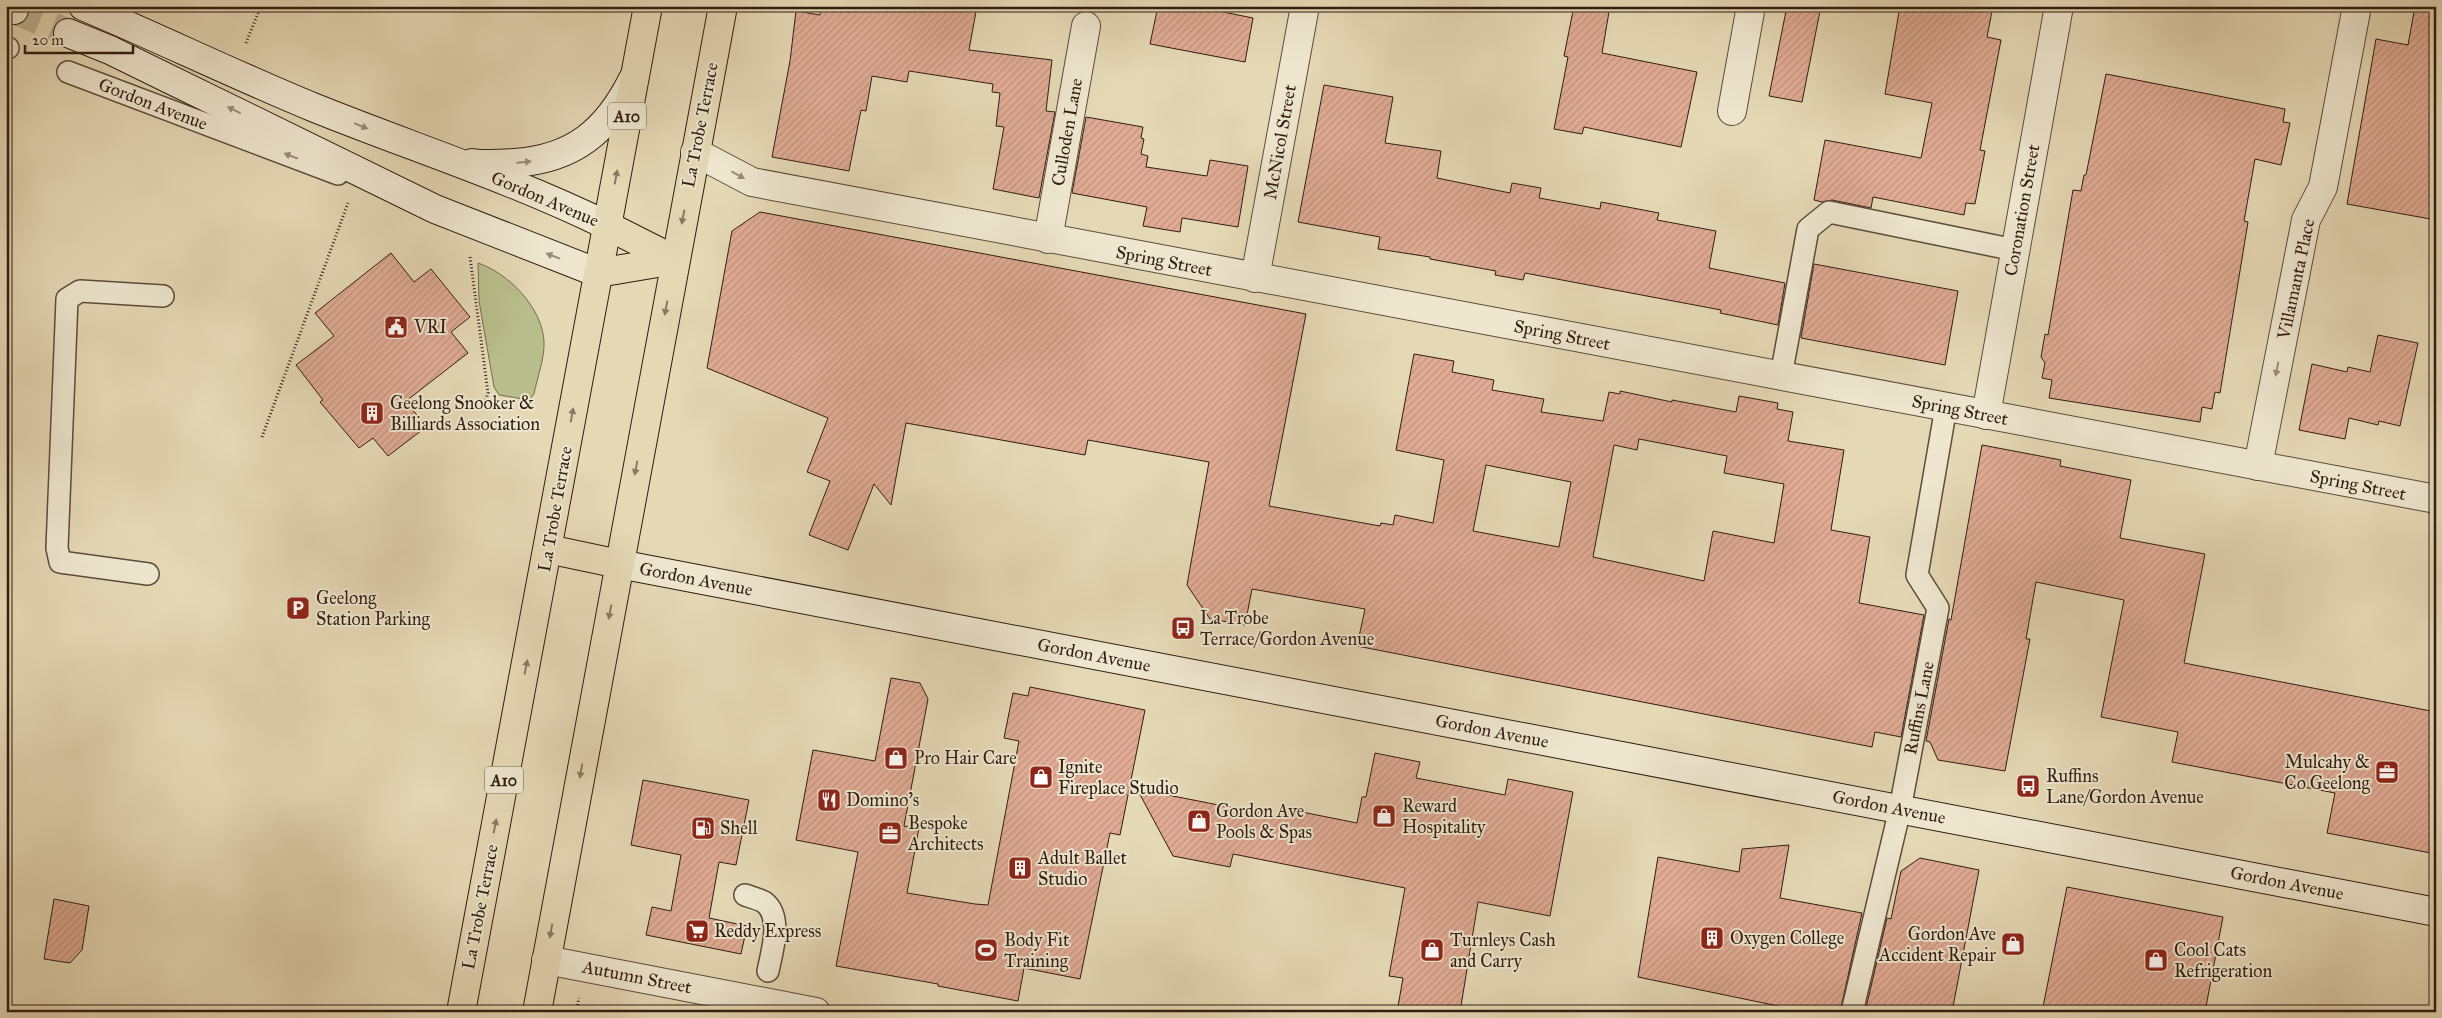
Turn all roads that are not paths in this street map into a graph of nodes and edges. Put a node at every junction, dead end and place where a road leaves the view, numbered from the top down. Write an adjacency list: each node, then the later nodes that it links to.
1 (83, 6): 13 (street, Gordon Avenue)
2 (648, 6): 12 (highway, La Trobe Terrace / A10)
3 (723, 6): 15 (highway, La Trobe Terrace)
4 (1305, 6): 23 (street, McNicol Street)
5 (1751, 6): 14 (street)
6 (2059, 6): 20 (street, Coronation Street)
7 (2357, 6): 28 (street, Villamanta Place, one-way to 28)
8 (1086, 26): 19 (street, Culloden Lane)
9 (68, 33): 10 (street, Gordon Avenue)
10 (110, 50): 13 (street, Gordon Avenue); 17 (street, Gordon Avenue, one-way to 10)
11 (68, 72): 17 (lane, Gordon Avenue, one-way to 11)
12 (634, 76): 16 (street, one-way to 12); 18 (highway, La Trobe Terrace / A10, one-way to 12)
13 (316, 108): 16 (street, Gordon Avenue, one-way to 16)
14 (1732, 111)
15 (695, 152): 19 (street, Spring Street, one-way to 19); 21 (highway, La Trobe Terrace, one-way to 21)
16 (441, 158): 18 (street, Gordon Avenue)
17 (435, 209): 22 (street, Gordon Avenue, one-way to 17)
18 (606, 225): 21 (highway, Gordon Avenue); 22 (highway, La Trobe Terrace / A10)
19 (1048, 239): 23 (street, Spring Street)
20 (2015, 250): 25 (lane); 27 (street, Coronation Street)
21 (675, 260): 22 (highway); 31 (highway, La Trobe Terrace, one-way to 31)
22 (598, 273): 30 (highway, La Trobe Terrace / A10, one-way to 22)
23 (1255, 278): 25 (street, Spring Street)
24 (163, 296): 32 (lane)
25 (1781, 376): 26 (street, Spring Street)
26 (1946, 407): 27 (street, Spring Street); 33 (lane, Ruffins Lane)
27 (1986, 415): 28 (street, Spring Street)
28 (2258, 466): 29 (street, Spring Street)
29 (2436, 499)
30 (548, 549): 31 (highway, Gordon Avenue); 38 (highway, La Trobe Terrace / A10, one-way to 30)
31 (619, 564): 33 (street, Gordon Avenue); 36 (highway, La Trobe Terrace, one-way to 36)
32 (148, 574)
33 (1900, 809): 35 (street, Gordon Avenue); 41 (lane, Ruffins Lane)
34 (745, 895): 37 (lane)
35 (2436, 912)
36 (546, 960): 39 (highway, La Trobe Terrace); 40 (street, Autumn Street)
37 (768, 971)
38 (461, 1012)
39 (537, 1012)
40 (816, 1012)
41 (1852, 1012)

